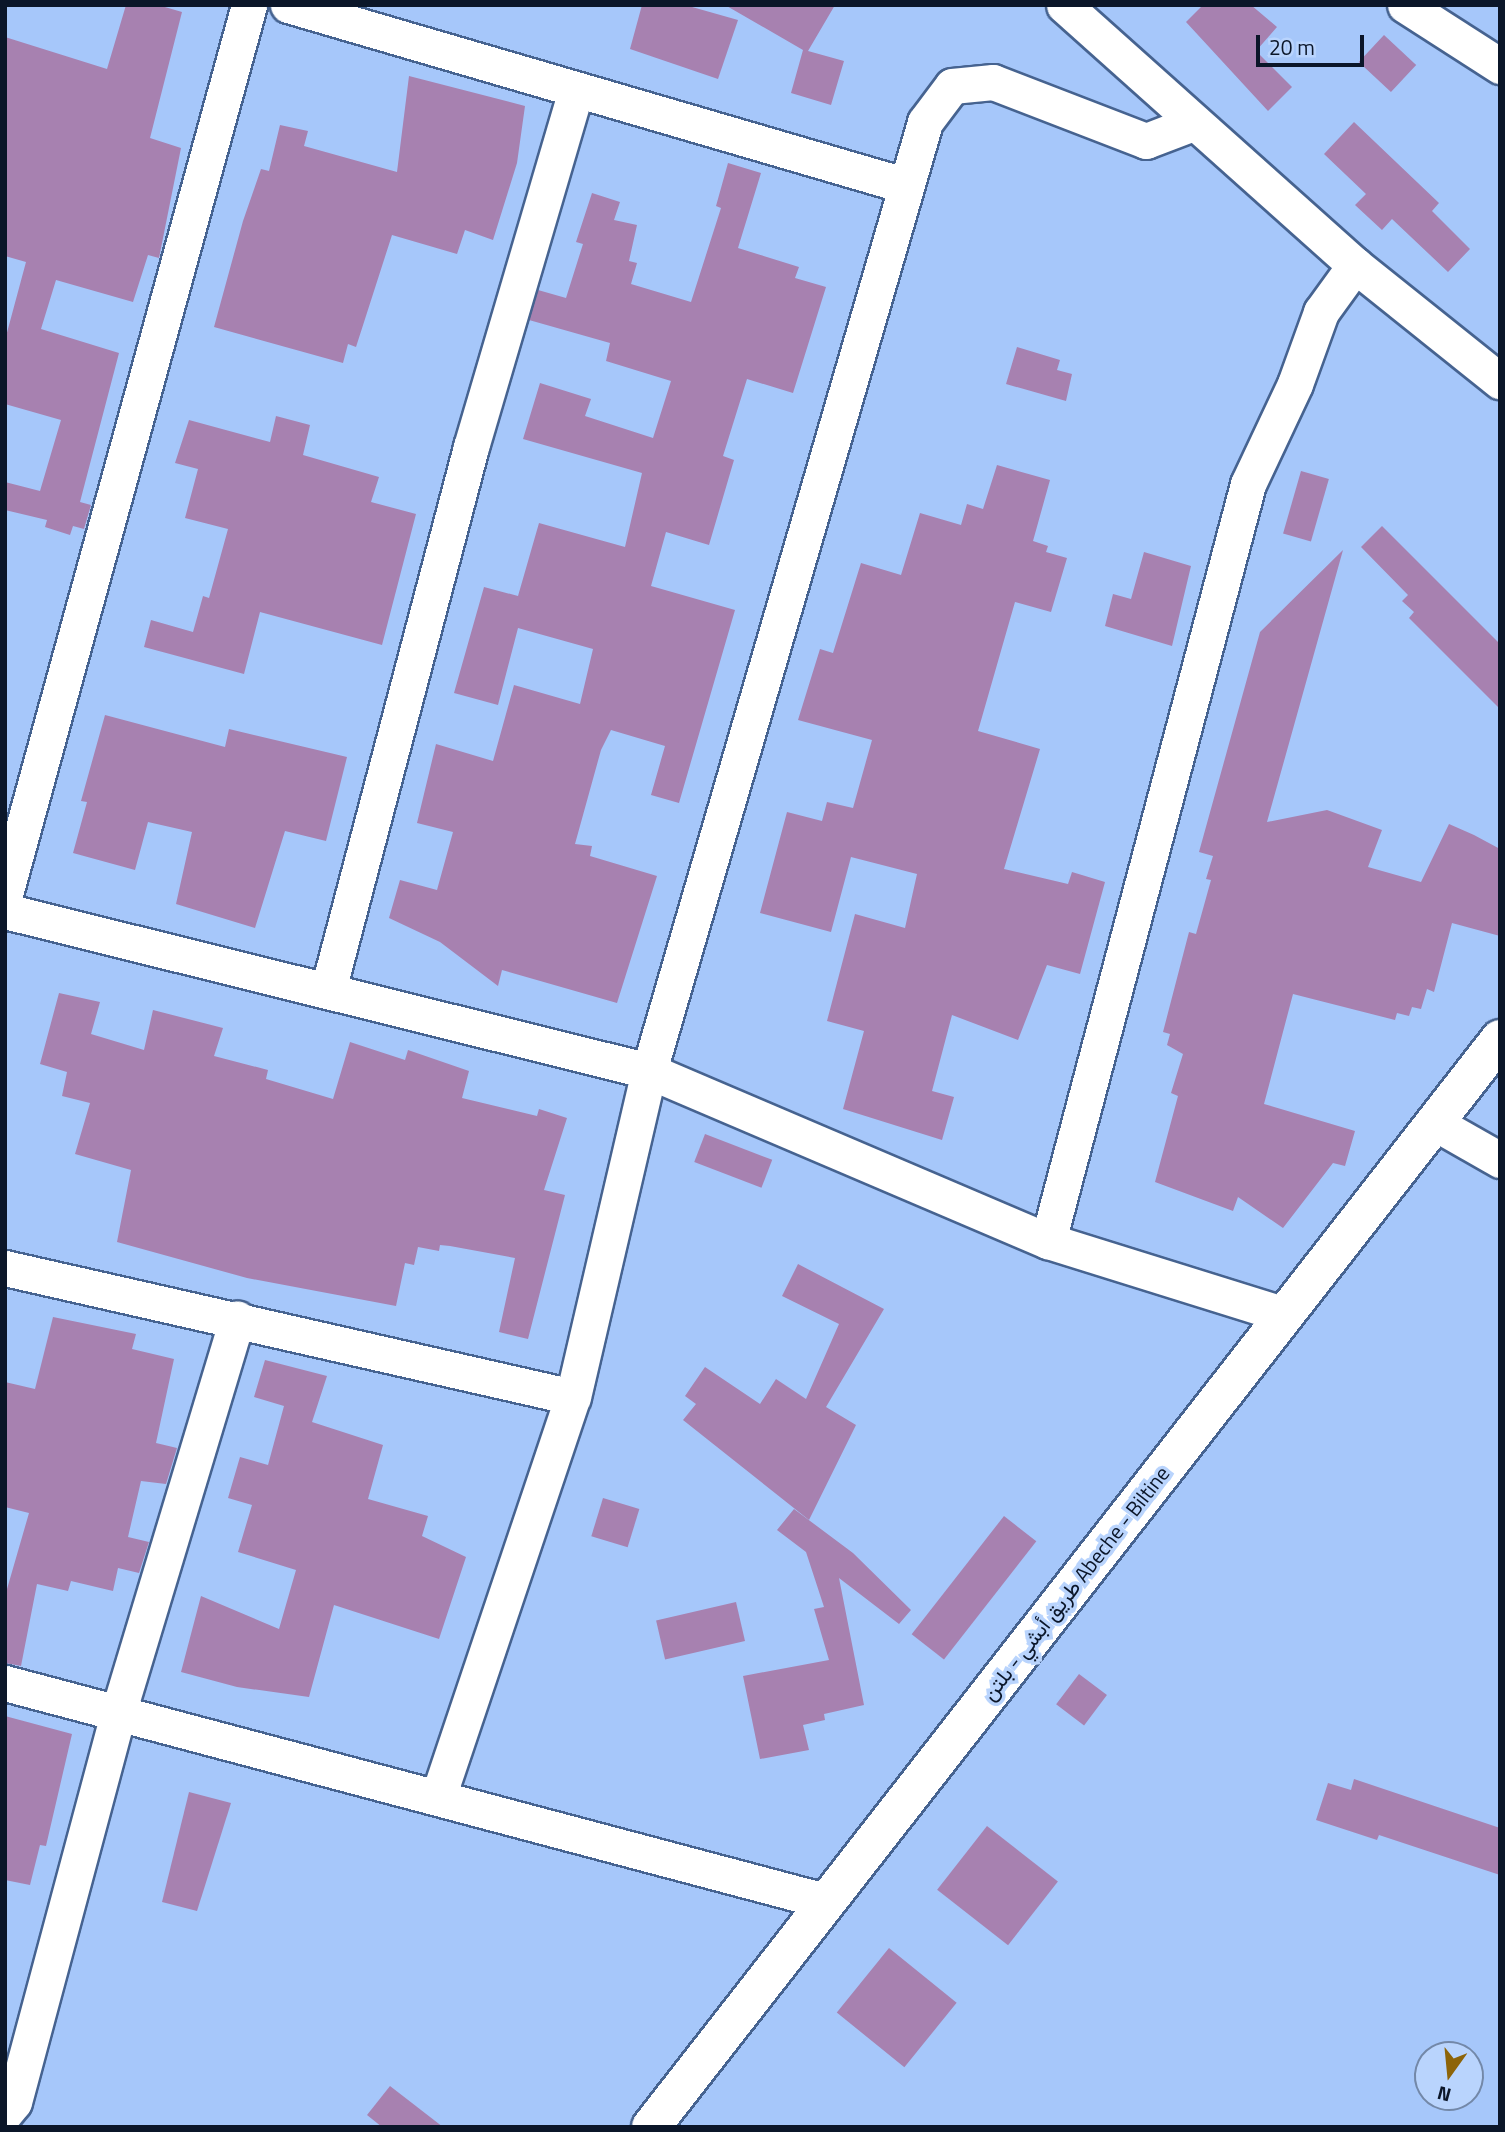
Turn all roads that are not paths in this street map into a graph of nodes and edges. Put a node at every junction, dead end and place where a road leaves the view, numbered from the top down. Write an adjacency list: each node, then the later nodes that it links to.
1 (248, 5): 11 (street)
2 (288, 5): 6 (street)
3 (1063, 5): 7 (street)
4 (1405, 5): 5 (street)
5 (1500, 66)
6 (576, 91): 8 (street); 13 (street)
7 (1193, 123): 8 (street); 9 (street)
8 (904, 185): 15 (street)
9 (1355, 265): 10 (street); 18 (street)
10 (1500, 381)
11 (5, 894)
12 (5, 911): 13 (street)
13 (328, 990): 15 (street)
14 (1500, 1040): 16 (main road, طريق أبشي - بلتن Abeche - Biltine)
15 (649, 1071): 18 (street); 22 (street)
16 (1435, 1124): 17 (street); 20 (main road, طريق أبشي - بلتن Abeche - Biltine)
17 (1500, 1160)
18 (1048, 1241): 20 (street)
19 (5, 1268): 21 (street)
20 (1284, 1314): 26 (main road, طريق أبشي - بلتن Abeche - Biltine)
21 (237, 1318): 22 (street); 24 (street)
22 (573, 1397): 25 (street)
23 (5, 1683): 24 (street)
24 (118, 1710): 25 (street); 27 (street)
25 (438, 1797): 26 (street)
26 (825, 1901): 28 (main road, طريق أبشي - بلتن Abeche - Biltine)
27 (5, 2113)
28 (651, 2127)

